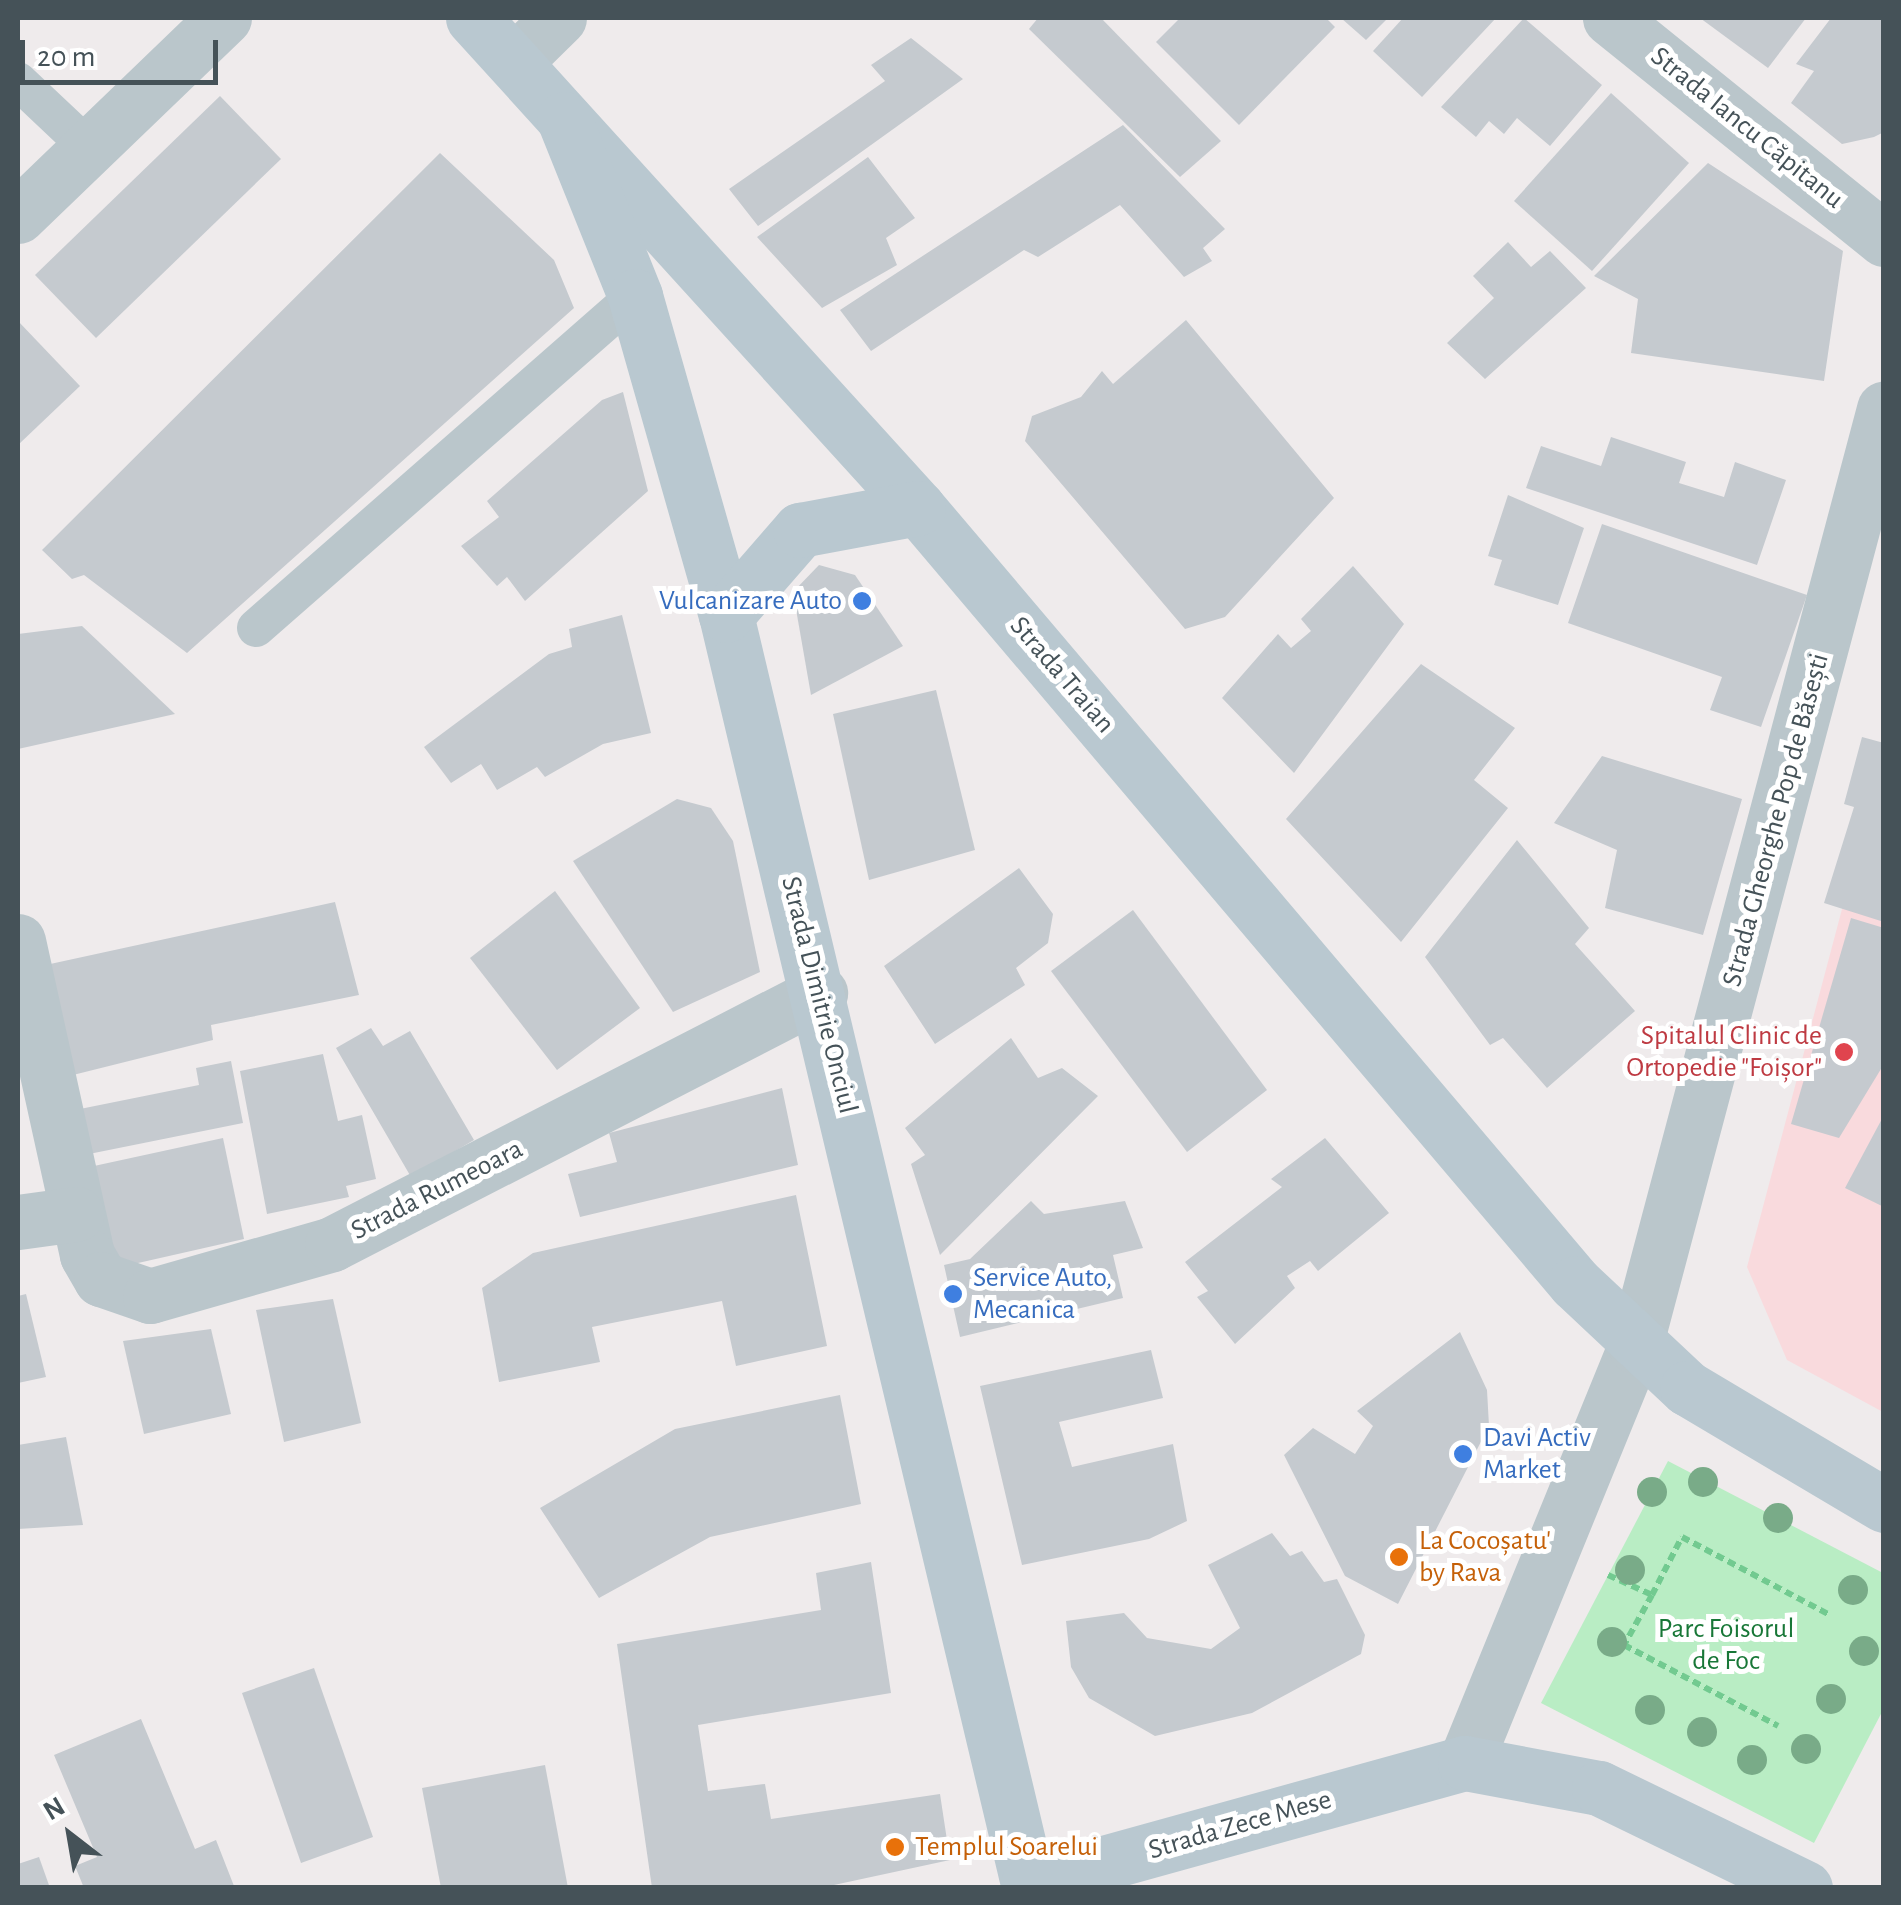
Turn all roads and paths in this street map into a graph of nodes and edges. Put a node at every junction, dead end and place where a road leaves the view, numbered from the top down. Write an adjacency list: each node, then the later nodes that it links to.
1 (224, 18): 8 (street)
2 (473, 18): 5 (main road, Strada Traian)
3 (559, 18): 5 (street)
4 (1610, 18): 10 (street, Strada Iancu Căpitanu)
5 (514, 62): 7 (main road, Strada Traian)
6 (18, 82): 8 (lane)
7 (564, 119): 11 (main road, Strada Dimitrie Onciul); 13 (main road, Strada Traian)
8 (88, 147): 9 (street)
9 (18, 216)
10 (1884, 239)
11 (635, 296): 14 (main road, Strada Dimitrie Onciul); 15 (lane)
12 (1884, 409): 20 (street, Strada Gheorghe Pop de Băsești)
13 (918, 508): 14 (main road); 20 (main road, Strada Traian)
14 (726, 615): 17 (main road, Strada Dimitrie Onciul)
15 (256, 628)
16 (18, 941): 18 (street, Strada Rumeoara)
17 (820, 993): 18 (street, Strada Rumeoara); 27 (main road, Strada Dimitrie Onciul)
18 (76, 1214): 19 (street)
19 (18, 1222)
20 (1635, 1346): 21 (main road, Strada Traian); 22 (street, Strada Gheorghe Pop de Băsești)
21 (1884, 1505)
22 (1557, 1552): 23 (path); 26 (street, Strada Gheorghe Pop de Băsești)
23 (1652, 1595): 24 (path); 25 (path)
24 (1830, 1615)
25 (1778, 1726)
26 (1465, 1762): 27 (main road, Strada Zece Mese); 28 (main road)
27 (1021, 1886)
28 (1805, 1888)

